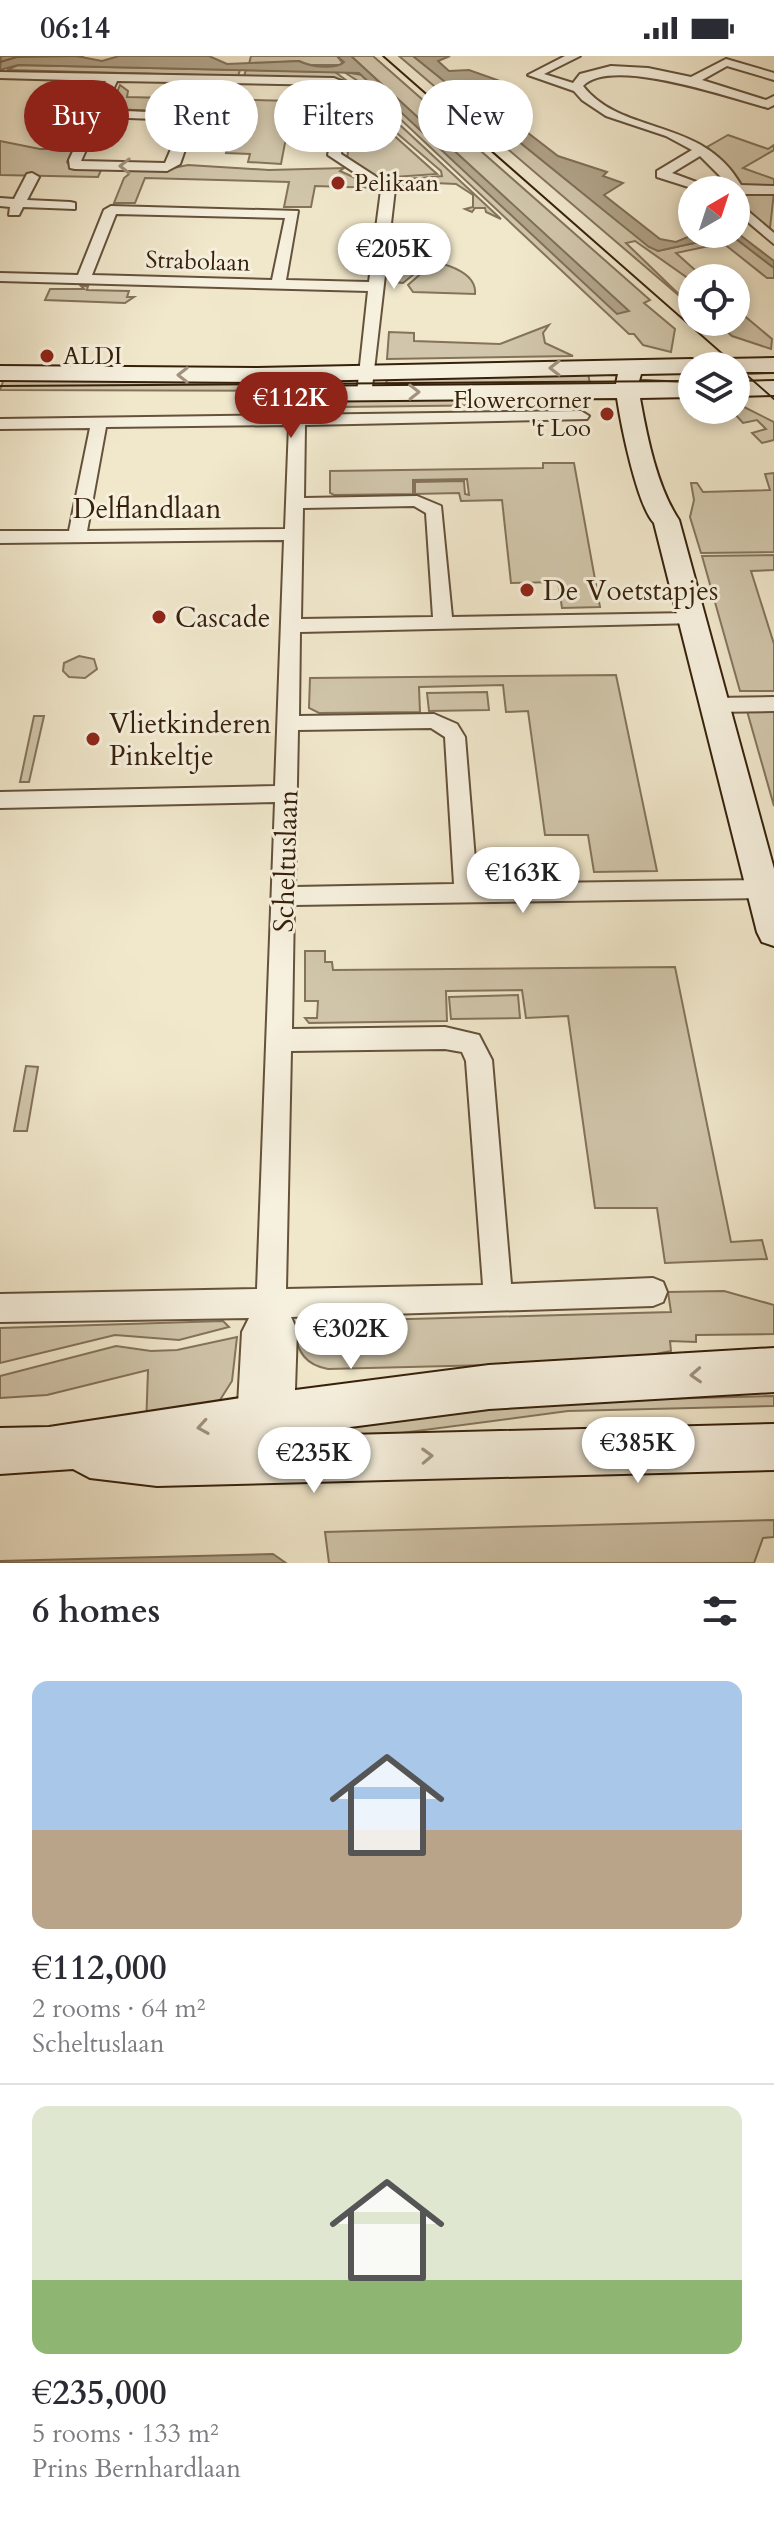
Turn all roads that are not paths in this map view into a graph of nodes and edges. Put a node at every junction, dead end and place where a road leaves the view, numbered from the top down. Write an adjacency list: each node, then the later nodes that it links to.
1 (574, 56): 8 (street)
2 (588, 56): 3 (street)
3 (603, 68): 7 (street); 8 (street)
4 (0, 75): 6 (street)
5 (774, 77): 7 (street)
6 (113, 78): 25 (street)
7 (692, 81): 9 (street)
8 (578, 88): 11 (street)
9 (774, 100)
10 (96, 113): 10 (street, one-way to 10)
11 (700, 150): 12 (street); 14 (street)
12 (728, 176)
13 (32, 177): 18 (street)
14 (678, 179)
15 (750, 190): 16 (street)
16 (774, 190)
17 (0, 202): 18 (street)
18 (11, 208): 19 (street)
19 (69, 209)
20 (750, 218): 21 (street)
21 (774, 240)
22 (0, 277): 23 (street, Strabolaan)
23 (83, 279): 24 (street, Strabolaan); 24 (street)
24 (278, 285): 25 (street, Strabolaan)
25 (375, 287): 30 (street)
26 (750, 365): 27 (main road)
27 (774, 365)
28 (678, 370): 31 (main road)
29 (0, 373): 30 (main road, one-way to 29)
30 (365, 382): 31 (main road); 35 (main road)
31 (634, 382): 32 (main road); 44 (main road)
32 (678, 388)
33 (774, 388): 34 (main road)
34 (750, 389)
35 (0, 393)
36 (581, 416): 37 (street)
37 (297, 420): 38 (street); 40 (street, Scheltuslaan)
38 (99, 423): 39 (street); 43 (street)
39 (0, 424)
40 (295, 503): 41 (street, Scheltuslaan); 45 (street)
41 (294, 534): 43 (street, Delflandlaan); 46 (street, Scheltuslaan)
42 (0, 537): 43 (street, Delflandlaan)
43 (77, 537)
44 (691, 619): 45 (street); 48 (main road)
45 (443, 622): 46 (street)
46 (291, 626): 49 (street, Scheltuslaan)
47 (774, 704): 48 (street)
48 (713, 705): 52 (main road)
49 (288, 723): 50 (street, Scheltuslaan); 53 (street)
50 (287, 794): 51 (street); 54 (street, Scheltuslaan)
51 (0, 800)
52 (763, 889): 53 (street); 55 (main road)
53 (466, 893): 54 (street)
54 (283, 896): 56 (street, Scheltuslaan)
55 (774, 932)
56 (280, 1040): 58 (street); 59 (street, Scheltuslaan)
57 (653, 1292): 58 (street)
58 (498, 1299): 59 (street)
59 (271, 1302): 60 (street); 62 (street, Scheltuslaan)
60 (0, 1308)
61 (774, 1370): 62 (main road, one-way to 62)
62 (265, 1417): 64 (main road, one-way to 64); 66 (street, Scheltuslaan)
63 (774, 1447): 66 (main road, one-way to 63)
64 (49, 1450): 65 (main road); 66 (main road)
65 (0, 1451)
66 (271, 1462)

